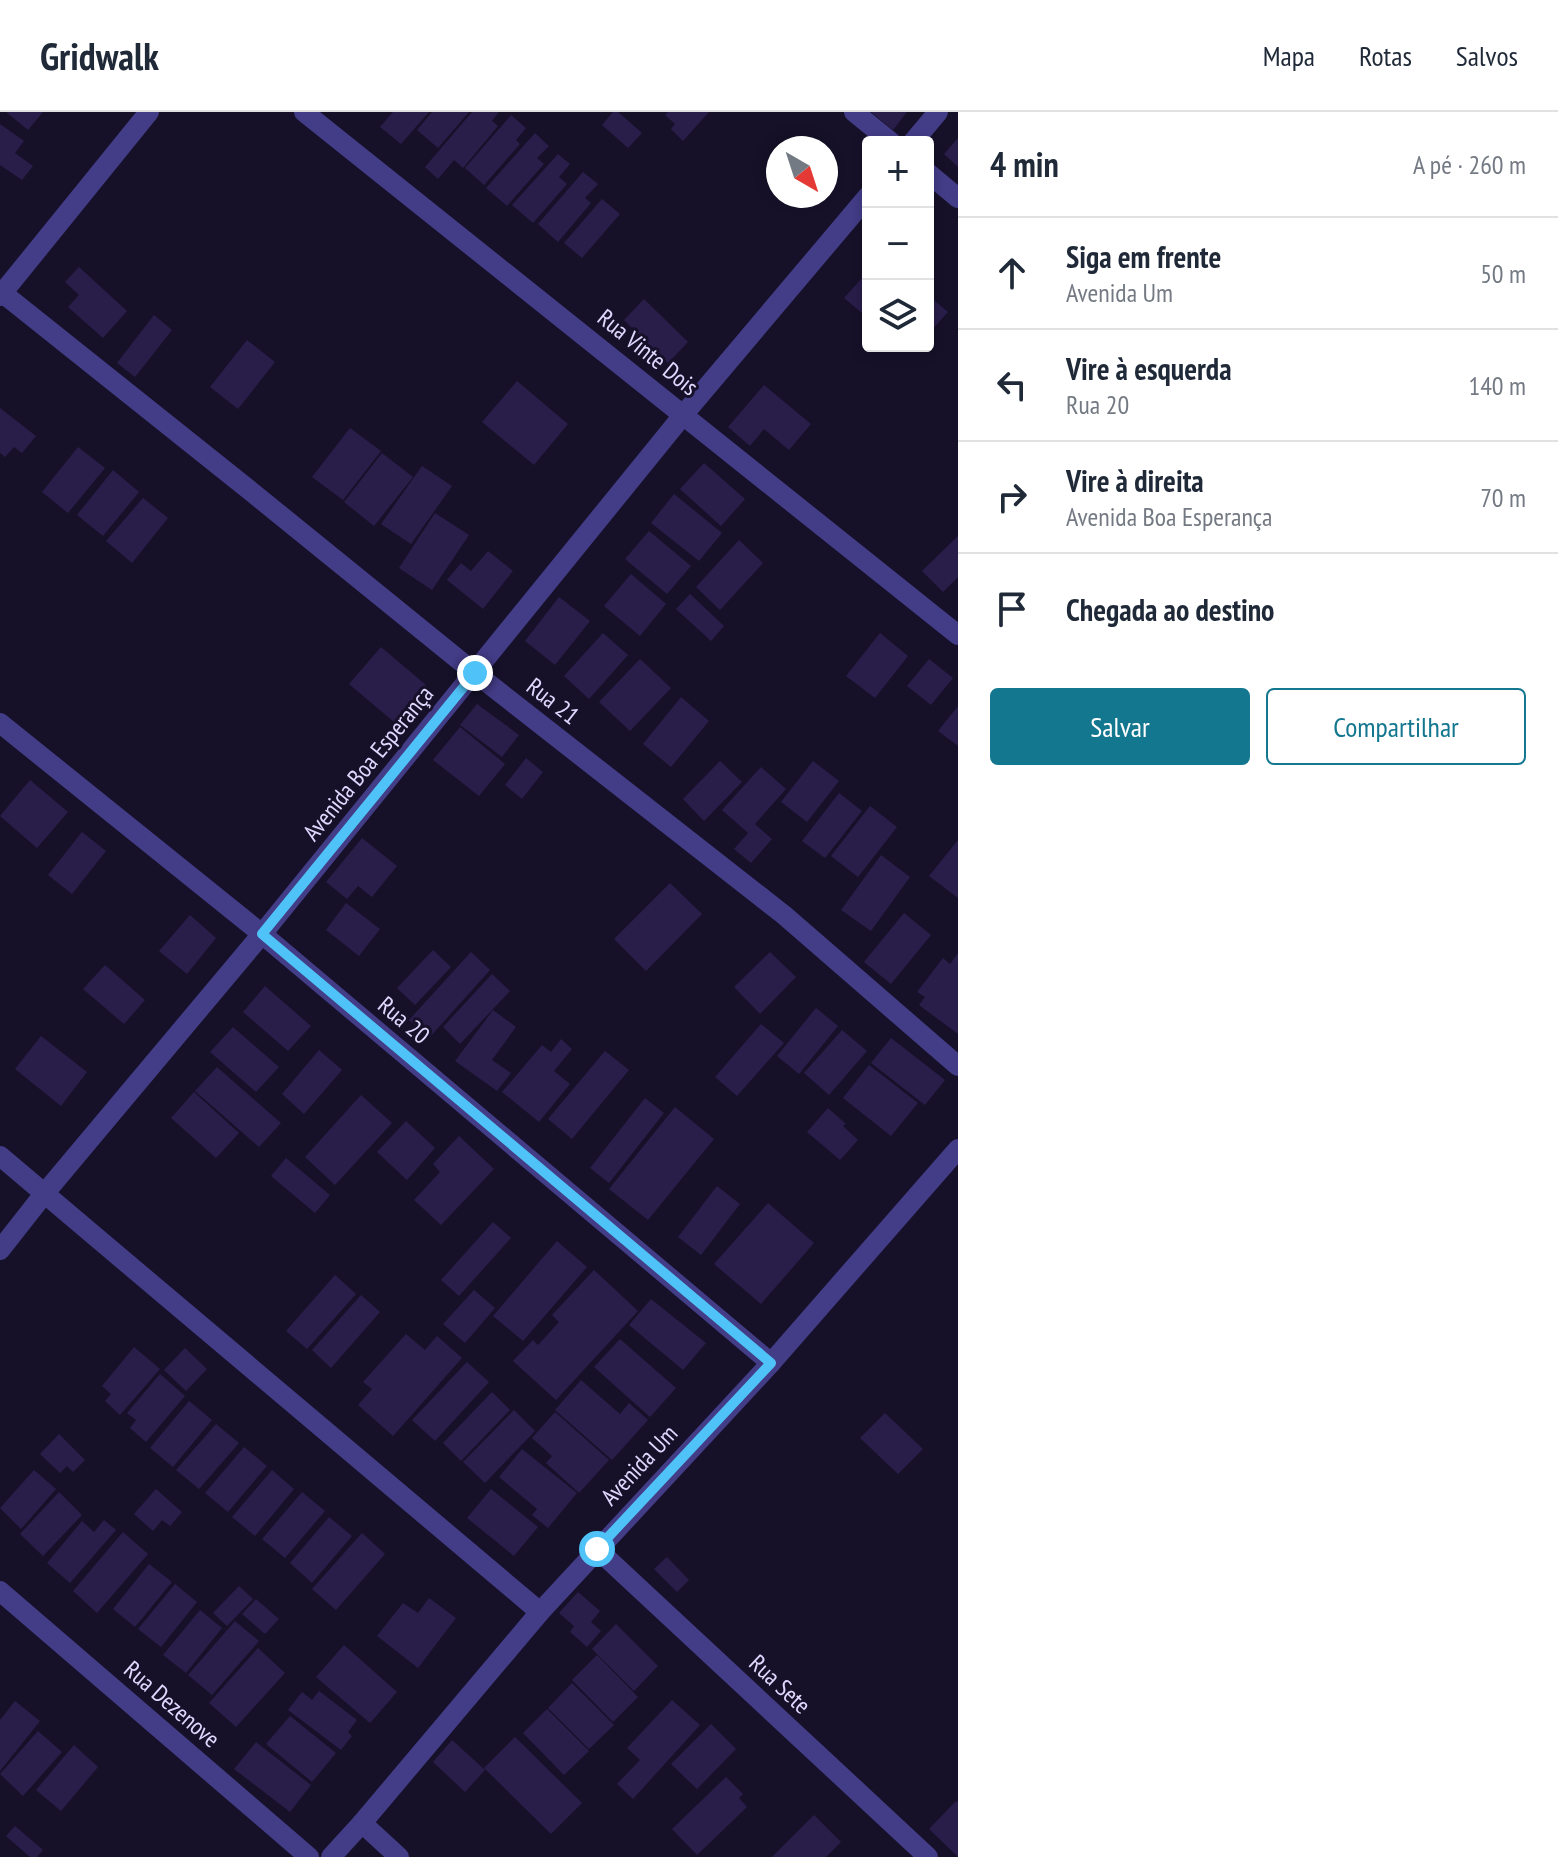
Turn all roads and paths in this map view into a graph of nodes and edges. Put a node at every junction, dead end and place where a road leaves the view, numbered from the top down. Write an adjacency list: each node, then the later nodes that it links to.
1 (149, 112): 10 (street)
2 (304, 112): 11 (street, Rua Vinte Dois)
3 (854, 112): 5 (street)
4 (938, 112): 6 (street)
5 (884, 136)
6 (918, 136)
7 (934, 178): 8 (street)
8 (958, 198)
9 (862, 203): 11 (street, Avenida Boa Esperança)
10 (1, 294): 13 (street, Rua 21)
11 (684, 414): 12 (street, Rua Vinte Dois); 13 (street, Avenida Boa Esperança)
12 (958, 635)
13 (475, 673): 15 (street, Avenida Boa Esperança); 16 (street, Rua 21)
14 (0, 723): 15 (street, Rua 20)
15 (262, 934): 19 (street, Avenida Boa Esperança); 21 (street, Rua 20)
16 (958, 1066)
17 (958, 1149): 21 (street, Avenida Um)
18 (0, 1156): 19 (street)
19 (44, 1194): 20 (street, Avenida Boa Esperança); 24 (street)
20 (0, 1250)
21 (771, 1363): 22 (street, Avenida Um)
22 (597, 1549): 24 (street, Avenida Um); 29 (street, Rua Sete)
23 (0, 1591): 26 (street, Rua Dezenove)
24 (540, 1612): 25 (street, Avenida Um)
25 (362, 1823): 27 (street, Avenida Um); 28 (street)
26 (309, 1857)
27 (331, 1857)
28 (399, 1857)
29 (928, 1857)

